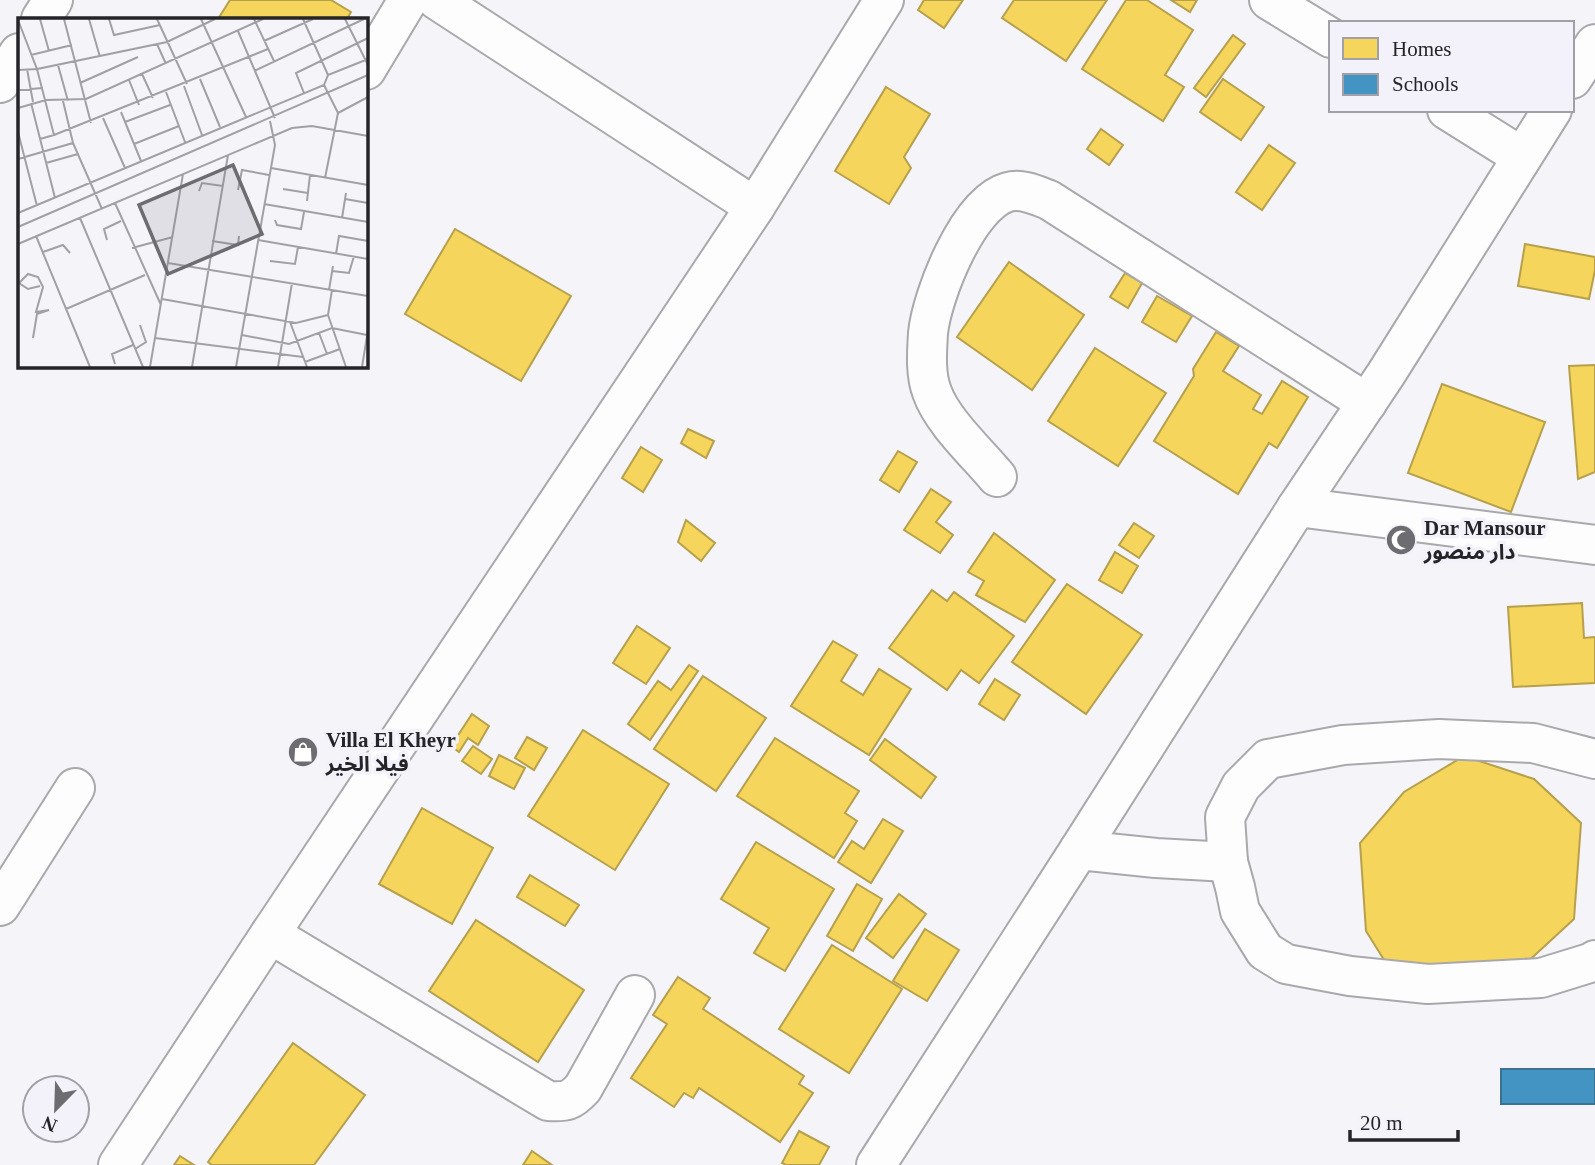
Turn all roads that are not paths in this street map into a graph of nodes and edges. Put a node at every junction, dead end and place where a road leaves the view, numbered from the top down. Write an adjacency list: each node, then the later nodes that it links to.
1 (53, 0): 6 (street)
2 (408, 0): 10 (street)
3 (437, 0): 16 (street)
4 (884, 0): 16 (street)
5 (1269, 0): 7 (street)
6 (42, 18)
7 (1329, 37)
8 (1595, 44): 11 (street)
9 (18, 54): 12 (street)
10 (368, 67)
11 (1574, 76)
12 (0, 82)
13 (1450, 112): 15 (street)
14 (1551, 112): 15 (street)
15 (1522, 157): 17 (street)
16 (755, 207): 26 (street)
17 (1367, 403): 18 (street); 19 (street)
18 (997, 477)
19 (1297, 507): 20 (street); 23 (street)
20 (1595, 545)
21 (1595, 759): 24 (street)
22 (75, 788): 25 (street)
23 (1079, 850): 24 (street); 30 (street)
24 (1228, 862): 27 (street)
25 (0, 906)
26 (270, 934): 28 (street); 29 (street)
27 (1595, 960)
28 (635, 995)
29 (118, 1165)
30 (876, 1165)

